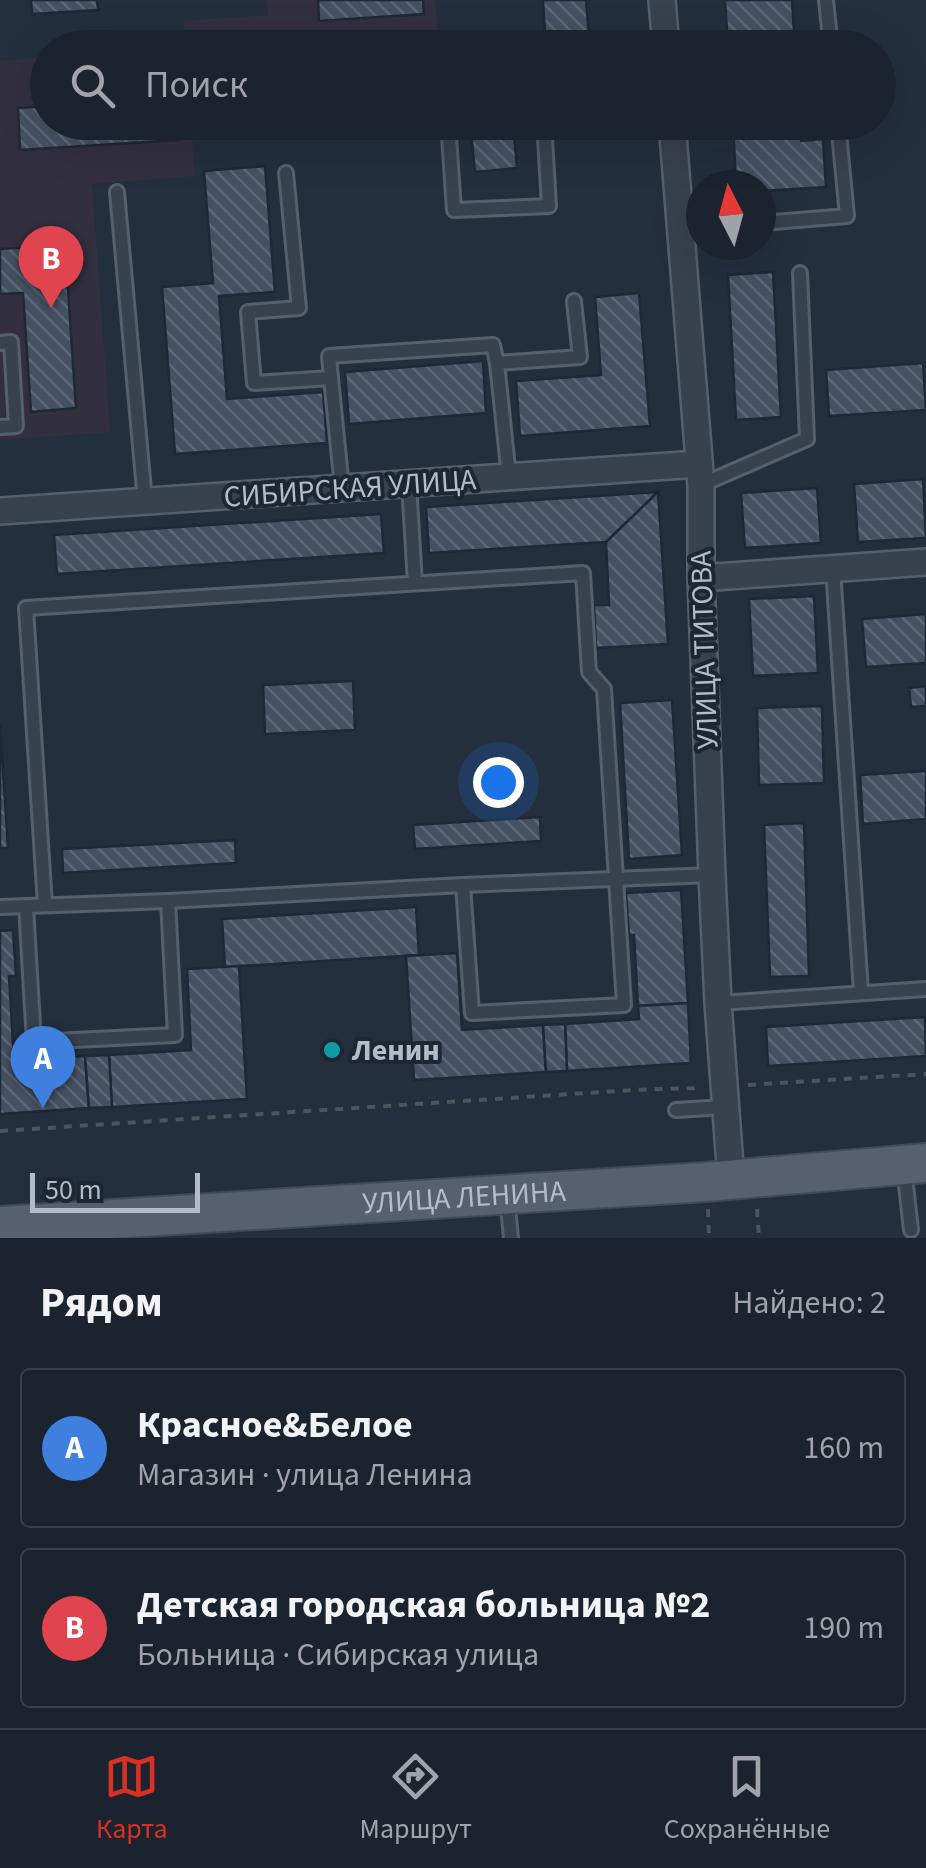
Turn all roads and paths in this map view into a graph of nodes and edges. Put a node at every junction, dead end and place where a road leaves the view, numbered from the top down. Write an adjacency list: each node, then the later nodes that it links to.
1 (662, 0): 3 (street)
2 (826, 0): 4 (lane)
3 (664, 30)
4 (829, 30)
5 (449, 140): 6 (lane)
6 (545, 140)
7 (675, 140): 11 (street, УЛИЦА ТИТОВА)
8 (840, 140): 12 (lane)
9 (286, 172): 18 (lane)
10 (117, 192): 24 (lane)
11 (686, 200)
12 (776, 221)
13 (692, 260): 20 (street, УЛИЦА ТИТОВА)
14 (800, 273): 20 (lane)
15 (574, 301): 17 (lane)
16 (0, 343): 19 (lane)
17 (497, 363): 18 (lane); 21 (lane)
18 (331, 378): 23 (lane)
19 (0, 427)
20 (700, 474): 21 (street, СИБИРСКАЯ УЛИЦА); 28 (street, УЛИЦА ТИТОВА)
21 (509, 477): 22 (street, СИБИРСКАЯ УЛИЦА)
22 (409, 484): 23 (street, СИБИРСКАЯ УЛИЦА); 29 (lane)
23 (342, 488): 24 (street, СИБИРСКАЯ УЛИЦА)
24 (145, 501): 25 (street, СИБИРСКАЯ УЛИЦА)
25 (0, 511)
26 (926, 562): 27 (street)
27 (833, 568): 28 (street); 38 (lane)
28 (700, 578): 30 (street, УЛИЦА ТИТОВА)
29 (415, 583): 31 (lane); 34 (lane)
30 (712, 876): 31 (lane); 39 (street, УЛИЦА ТИТОВА)
31 (616, 878): 32 (lane); 32 (lane)
32 (463, 884): 33 (lane)
33 (168, 901): 34 (lane); 35 (lane)
34 (45, 905): 35 (lane)
35 (26, 906): 36 (lane)
36 (0, 908)
37 (926, 989): 38 (lane)
38 (861, 992): 39 (lane)
39 (718, 1004): 41 (street, УЛИЦА ТИТОВА)
40 (926, 1074): 41 (path)
41 (724, 1096): 42 (lane); 43 (path); 46 (street, УЛИЦА ТИТОВА)
42 (676, 1110)
43 (0, 1131)
44 (915, 1164): 46 (main road, УЛИЦА ЛЕНИНА); 48 (lane)
45 (507, 1194): 46 (main road, УЛИЦА ЛЕНИНА); 47 (main road, УЛИЦА ЛЕНИНА); 49 (lane)
46 (732, 1196): 50 (path); 51 (path)
47 (0, 1226)
48 (910, 1230)
49 (511, 1238)
50 (709, 1238)
51 (759, 1238)

